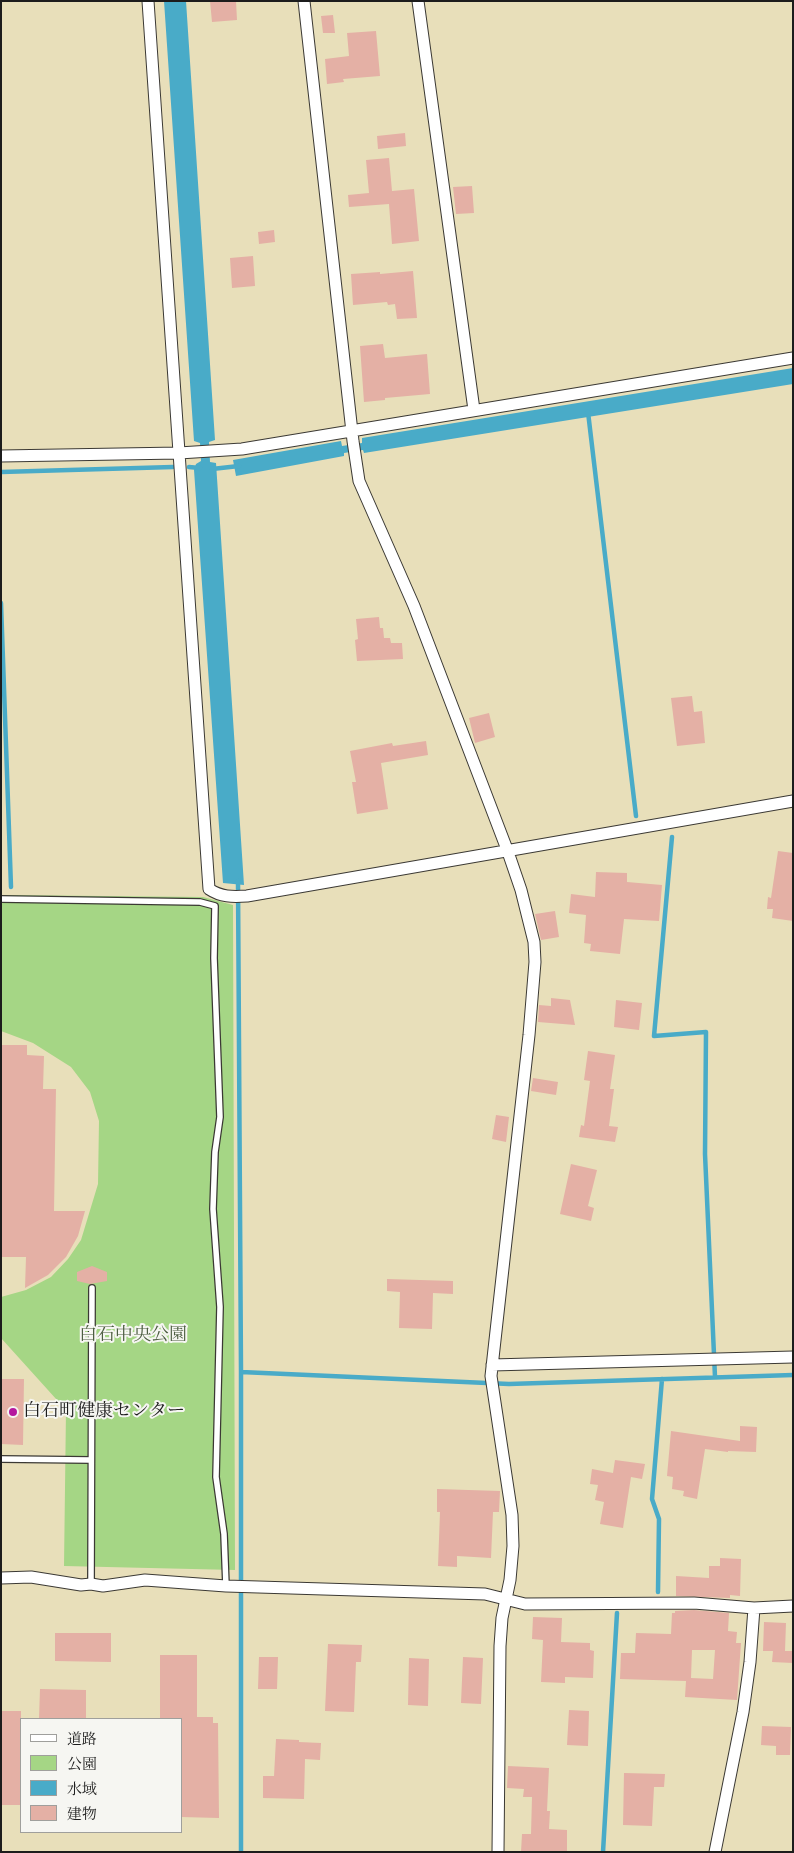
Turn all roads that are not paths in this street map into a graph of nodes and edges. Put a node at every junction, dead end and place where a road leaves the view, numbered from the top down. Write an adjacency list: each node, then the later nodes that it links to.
1 (148, 1): 7 (street)
2 (304, 1): 6 (street)
3 (418, 1): 5 (street)
4 (793, 358): 5 (street)
5 (474, 410): 6 (street)
6 (353, 441): 7 (street); 10 (street)
7 (179, 453): 8 (street); 10 (street)
8 (1, 456)
9 (793, 801): 10 (street)
10 (508, 852): 14 (street)
11 (1, 899): 19 (lane)
12 (92, 1288): 16 (lane)
13 (793, 1358): 14 (street)
14 (492, 1371): 20 (street)
15 (1, 1459): 16 (lane)
16 (90, 1460): 18 (lane)
17 (1, 1578): 18 (street)
18 (91, 1584): 19 (street)
19 (226, 1586): 20 (street)
20 (506, 1599): 22 (street); 23 (street)
21 (793, 1606): 22 (street)
22 (754, 1608): 24 (street)
23 (498, 1852)
24 (715, 1852)

